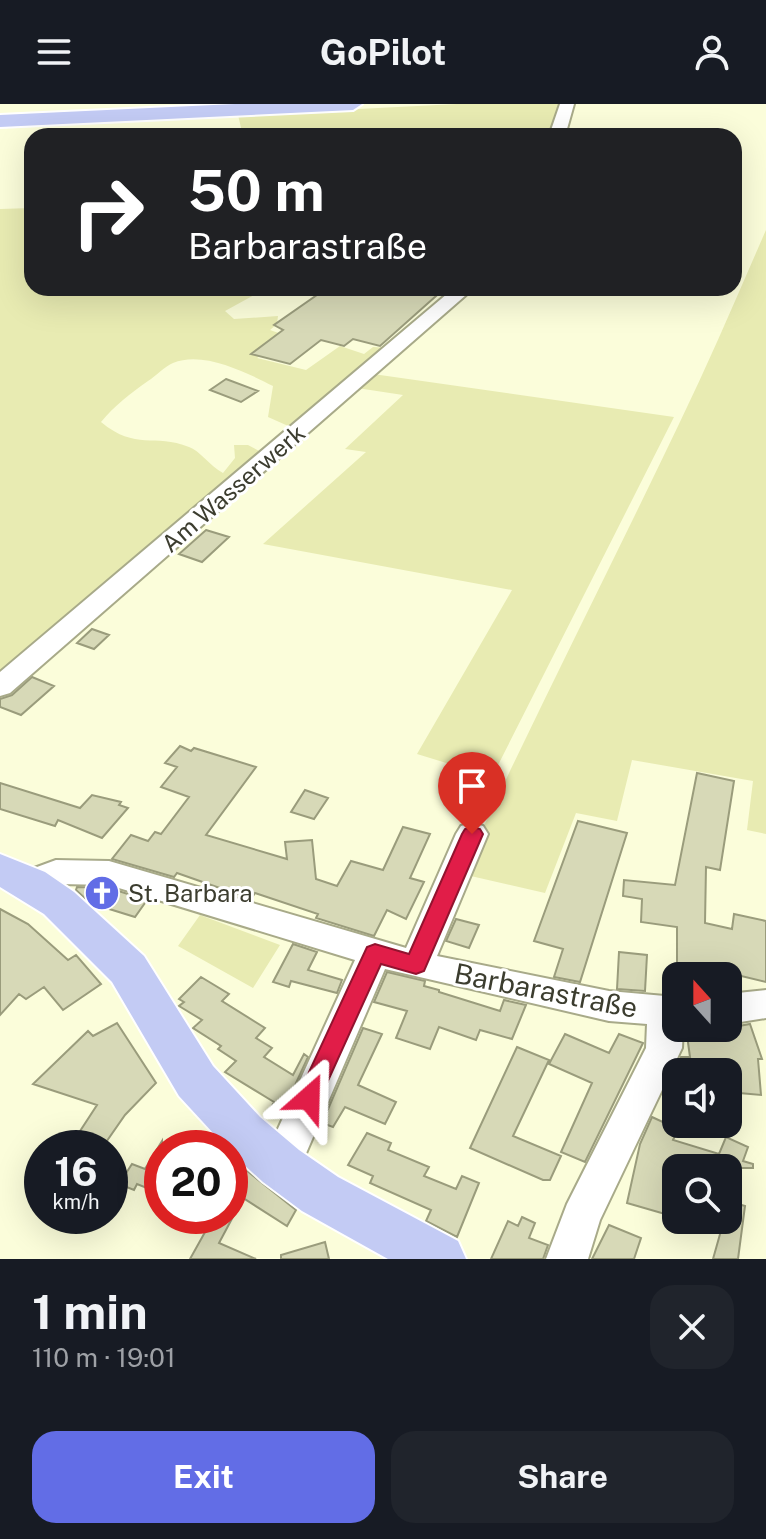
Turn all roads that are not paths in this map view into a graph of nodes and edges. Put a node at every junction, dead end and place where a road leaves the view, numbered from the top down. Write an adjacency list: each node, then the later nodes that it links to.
1 (353, 104): 3 (main road)
2 (567, 104): 4 (street)
3 (0, 121)
4 (560, 128)
5 (456, 296): 6 (street, Am Wasserwerk)
6 (0, 687)
7 (472, 834): 10 (street, Barbarastraße)
8 (15, 876): 9 (street, Barbarastraße); 15 (main road)
9 (375, 953): 10 (street, Barbarastraße); 15 (street)
10 (416, 965): 13 (street, Barbarastraße)
11 (766, 1004): 12 (street)
12 (742, 1007)
13 (662, 1011)
14 (665, 1042): 17 (street)
15 (281, 1166): 16 (main road)
16 (439, 1259)
17 (567, 1259)

